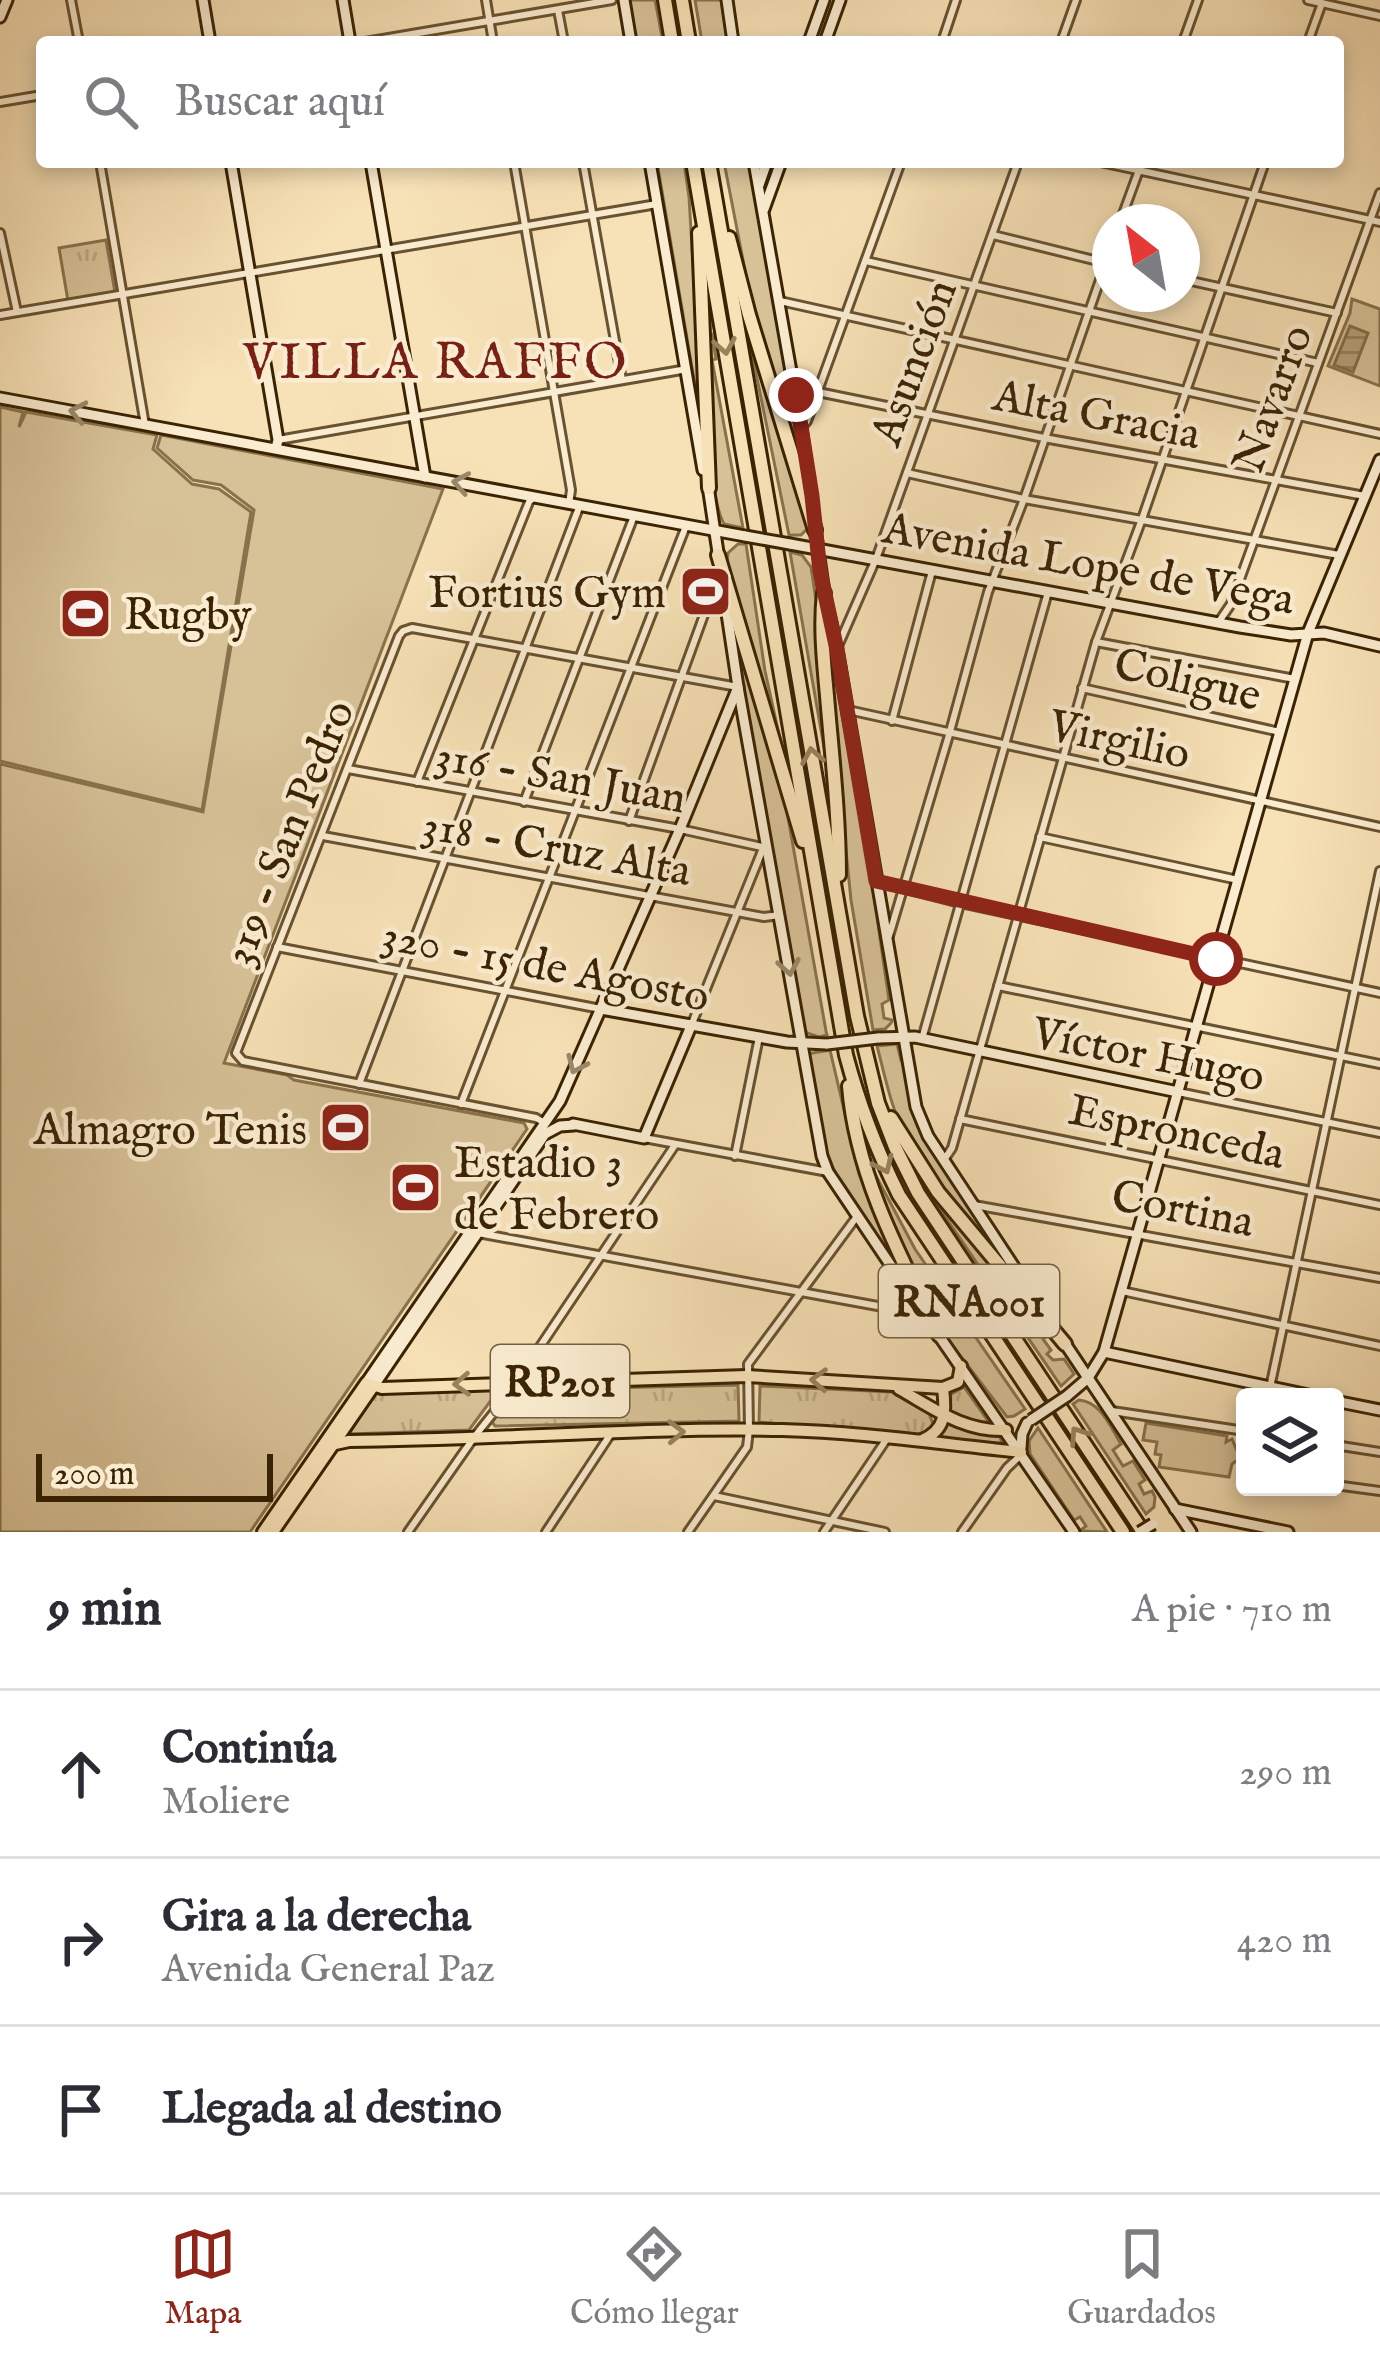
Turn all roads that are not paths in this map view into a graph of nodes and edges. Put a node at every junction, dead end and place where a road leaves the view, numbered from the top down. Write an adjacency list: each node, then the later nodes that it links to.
1 (7, 0): 20 (street)
2 (71, 0): 22 (street)
3 (203, 0): 23 (street)
4 (343, 0): 24 (street)
5 (486, 0): 21 (street)
6 (612, 0): 18 (street)
7 (624, 0): 28 (street)
8 (665, 0): 29 (highway)
9 (682, 0): 30 (highway)
10 (727, 0): 31 (street)
11 (824, 0): 32 (street)
12 (840, 0): 33 (street)
13 (956, 0): 34 (street)
14 (1076, 0): 35 (street)
15 (1198, 0): 36 (street)
16 (1308, 0): 17 (street)
17 (1323, 1): 19 (street); 37 (street)
18 (558, 10): 21 (street); 27 (street)
19 (1380, 16)
20 (0, 17)
21 (490, 22): 25 (street); 26 (street)
22 (78, 36)
23 (209, 36)
24 (349, 36)
25 (402, 36)
26 (492, 36)
27 (563, 36)
28 (630, 36)
29 (671, 36)
30 (688, 36)
31 (733, 36)
32 (811, 36)
33 (827, 36)
34 (944, 36)
35 (1063, 36)
36 (1186, 36)
37 (1310, 36)
38 (36, 96): 39 (street)
39 (0, 102)
40 (101, 168): 77 (street)
41 (232, 168): 73 (street)
42 (372, 168): 70 (street)
43 (515, 168): 67 (street)
44 (584, 168): 64 (street)
45 (651, 168): 61 (street)
46 (694, 168): 58 (highway, RNA001)
47 (711, 168): 56 (highway, RNA001)
48 (755, 168): 57 (street)
49 (765, 168): 57 (street)
50 (780, 168): 63 (street)
51 (899, 168): 72 (street)
52 (1016, 168): 69 (street, Asunción)
53 (1140, 168): 62 (street)
54 (1144, 168): 60 (street)
55 (1263, 168): 60 (street)
56 (714, 186): 116 (highway); 170 (highway, RNA001, one-way to 56)
57 (758, 188): 63 (street)
58 (698, 190): 108 (highway); 166 (highway, RNA001, one-way to 166)
59 (1380, 193): 65 (street, Navarro)
60 (1253, 194): 65 (street); 76 (street)
61 (657, 204): 64 (street); 89 (street)
62 (1127, 204)
63 (763, 214): 78 (street)
64 (592, 215): 67 (street); 90 (street)
65 (1370, 220): 66 (street); 82 (street, Navarro)
66 (1380, 222)
67 (525, 227): 70 (street); 91 (street)
68 (0, 233): 80 (street)
69 (993, 235): 71 (street); 75 (street, Asunción)
70 (386, 250): 73 (street); 96 (street)
71 (1092, 260)
72 (866, 261): 75 (street); 84 (street)
73 (250, 273): 77 (street); 102 (street)
74 (1200, 283): 76 (street)
75 (974, 286): 81 (street); 86 (street, Asunción)
76 (1221, 287): 82 (street); 85 (street)
77 (123, 294): 80 (street); 98 (street)
78 (780, 301): 84 (street); 99 (street)
79 (1092, 303): 81 (street)
80 (17, 313): 83 (street)
81 (1088, 313): 85 (street); 88 (street)
82 (1337, 313): 87 (street, Navarro)
83 (0, 315)
84 (847, 315): 86 (street); 92 (street)
85 (1203, 337): 87 (street); 93 (street)
86 (955, 338): 88 (street); 95 (street, Asunción)
87 (1318, 363): 97 (street, Navarro)
88 (1071, 367): 93 (street); 101 (street)
89 (687, 369): 90 (street); 108 (street)
90 (622, 380): 91 (street)
91 (554, 392): 96 (street); 112 (street)
92 (818, 392): 95 (street, Alta Gracia); 99 (street)
93 (1184, 392): 97 (street); 103 (street)
94 (0, 398): 98 (street, Avenida Lope de Vega, one-way to 94)
95 (929, 414): 101 (street, Alta Gracia); 105 (street, Asunción)
96 (415, 417): 102 (street); 106 (street)
97 (1299, 417): 100 (street); 107 (street, Navarro)
98 (145, 425): 102 (street, Avenida Lope de Vega)
99 (801, 428): 116 (street)
100 (1380, 434)
101 (1044, 438): 103 (street, Alta Gracia); 111 (street)
102 (277, 444): 106 (street, Avenida Lope de Vega)
103 (1163, 458): 107 (street, Alta Gracia); 114 (street)
104 (1380, 460): 109 (street)
105 (907, 473): 111 (street); 122 (street, Asunción)
106 (425, 477): 110 (street, Avenida Lope de Vega, one-way to 106)
107 (1277, 480): 109 (street, Alta Gracia); 118 (street, Navarro)
108 (709, 488): 117 (street)
109 (1365, 496): 121 (street)
110 (534, 497): 112 (street, Avenida Lope de Vega); 131 (street)
111 (1024, 499): 114 (street); 125 (street)
112 (574, 505): 113 (street, Avenida Lope de Vega); 134 (street)
113 (634, 516): 115 (street, Avenida Lope de Vega); 136 (street)
114 (1142, 519): 118 (street); 128 (street)
115 (686, 526): 117 (street, Avenida Lope de Vega); 137 (street)
116 (815, 530): 119 (street)
117 (715, 531): 119 (street, Avenida Lope de Vega, bridge); 120 (street)
118 (1255, 539): 121 (street); 129 (street, Navarro)
119 (817, 549): 122 (street, Avenida Lope de Vega); 127 (street)
120 (718, 555): 124 (street); 166 (highway)
121 (1340, 555): 130 (street)
122 (876, 559): 123 (street, Avenida Lope de Vega); 135 (street, Asunción)
123 (932, 571): 125 (street, Avenida Lope de Vega); 143 (street)
124 (722, 580): 138 (street); 140 (street)
125 (992, 581): 126 (street, Avenida Lope de Vega); 145 (street)
126 (1048, 592): 128 (street, Avenida Lope de Vega); 146 (street)
127 (824, 593): 135 (street); 170 (highway)
128 (1108, 604): 129 (street, Avenida Lope de Vega); 132 (street)
129 (1219, 623): 130 (street, Avenida Lope de Vega)
130 (1308, 633): 133 (street, Avenida Lope de Vega); 139 (street)
131 (476, 640): 134 (street); 148 (street, 319 - San Pedro); 149 (street)
132 (1096, 642): 139 (street); 141 (street)
133 (1380, 646)
134 (525, 647): 136 (street); 150 (street)
135 (837, 650): 142 (street)
136 (580, 658): 137 (street); 152 (street)
137 (632, 668): 138 (street); 153 (street)
138 (682, 677): 140 (street); 154 (street)
139 (1295, 679): 144 (street)
140 (738, 687): 156 (street); 159 (street)
141 (1082, 688): 144 (street, Coligue); 147 (street)
142 (848, 710): 143 (street, Virgilio); 164 (street)
143 (892, 721): 145 (street, Virgilio)
144 (1280, 732): 151 (street)
145 (950, 735): 146 (street, Virgilio); 165 (street)
146 (1005, 746): 147 (street, Virgilio); 168 (street)
147 (1062, 759): 151 (street, Virgilio); 158 (street)
148 (347, 770): 149 (street, 316 - San Juan); 157 (street, 319 - San Pedro)
149 (417, 782): 150 (street, 316 - San Juan)
150 (471, 792): 152 (street, 316 - San Juan); 160 (street)
151 (1260, 801): 155 (street, Virgilio); 163 (street)
152 (524, 802): 153 (street, 316 - San Juan)
153 (576, 812): 154 (street, 316 - San Juan); 162 (street)
154 (629, 821): 156 (street, 316 - San Juan)
155 (1380, 827)
156 (680, 829): 159 (street, 316 - San Juan); 167 (street)
157 (322, 836): 160 (street, 318 - Cruz Alta); 174 (street, 319 - San Pedro)
158 (1040, 837): 163 (street); 172 (street)
159 (765, 846): 169 (street); 171 (street)
160 (444, 859): 162 (street, 318 - Cruz Alta); 176 (street)
161 (1380, 872): 178 (street)
162 (550, 879): 167 (street, 318 - Cruz Alta); 179 (street)
163 (1238, 880): 175 (street)
164 (876, 881): 165 (street); 173 (street)
165 (902, 889): 168 (street); 173 (street)
166 (818, 890): 190 (highway, RNA001)
167 (650, 898): 169 (street, 318 - Cruz Alta); 181 (street)
168 (960, 903): 172 (street); 187 (street)
169 (736, 912): 171 (street, 318 - Cruz Alta); 182 (street)
170 (839, 913): 194 (highway, RNA001)
171 (780, 915): 188 (street, one-way to 188)
172 (1018, 915): 175 (street); 177 (street)
173 (888, 940): 184 (street)
174 (278, 947): 176 (street, 320 - 15 de Agosto); 193 (street, 319 - San Pedro)
175 (1216, 959): 178 (street); 183 (street)
176 (404, 971): 179 (street, 320 - 15 de Agosto); 193 (street)
177 (998, 986): 183 (street); 189 (street)
178 (1356, 988): 180 (street); 191 (street)
179 (505, 991): 181 (street, 320 - 15 de Agosto); 196 (street)
180 (1380, 993)
181 (601, 1010): 182 (street, 320 - 15 de Agosto); 197 (street, one-way to 197)
182 (691, 1026): 185 (street, 320 - 15 de Agosto); 202 (street)
183 (1196, 1027): 191 (street); 195 (street)
184 (904, 1036): 186 (street, Víctor Hugo); 187 (street, Víctor Hugo); 205 (street)
185 (760, 1037): 188 (street, 320 - 15 de Agosto); 204 (street)
186 (878, 1038): 188 (street, 320 - 15 de Agosto, bridge)
187 (922, 1039): 189 (street, Víctor Hugo)
188 (803, 1044): 207 (street)
189 (979, 1052): 195 (street, Víctor Hugo); 198 (street)
190 (846, 1054): 221 (highway); 267 (highway, RNA001, one-way to 267)
191 (1341, 1056): 192 (street); 199 (street)
192 (1380, 1064)
193 (359, 1084): 196 (street)
194 (872, 1086): 222 (highway); 257 (highway, RNA001, one-way to 194)
195 (1178, 1092): 199 (street, Víctor Hugo); 206 (street)
196 (461, 1104): 197 (street)
197 (548, 1119): 200 (street); 229 (street)
198 (960, 1119): 205 (street); 206 (street, Espronceda)
199 (1327, 1122): 201 (street, Víctor Hugo); 208 (street)
200 (574, 1125): 202 (street); 212 (street)
201 (1380, 1133)
202 (644, 1138): 203 (street)
203 (676, 1145): 204 (street); 214 (street)
204 (735, 1156): 207 (street)
205 (944, 1160): 209 (street)
206 (1158, 1160): 208 (street, Espronceda); 213 (street)
207 (828, 1172): 211 (street)
208 (1313, 1192): 210 (street, Espronceda); 215 (street)
209 (974, 1204): 213 (street, Cortina); 222 (street)
210 (1380, 1205)
211 (858, 1215): 218 (street); 219 (street)
212 (478, 1232): 214 (street); 229 (street)
213 (1138, 1232): 215 (street, Cortina); 217 (street)
214 (602, 1255): 218 (street); 228 (street)
215 (1298, 1262): 216 (street, Cortina); 220 (street)
216 (1380, 1278)
217 (1122, 1291): 220 (street); 224 (street)
218 (801, 1292): 219 (street); 226 (street)
219 (920, 1310): 221 (street)
220 (1284, 1326): 223 (street); 233 (street)
221 (939, 1335): 225 (street)
222 (1065, 1344): 227 (street)
223 (1380, 1346)
224 (1104, 1352): 227 (street); 232 (street); 236 (street)
225 (961, 1366): 231 (main road); 242 (street)
226 (747, 1376): 228 (main road, RP201); 230 (main road, RP201, one-way to 226); 241 (street)
227 (1088, 1378): 234 (street); 236 (street)
228 (515, 1382): 229 (main road, RP201, one-way to 229); 244 (street)
229 (369, 1385): 247 (main road); 258 (main road)
230 (892, 1385): 231 (main road, RP201); 238 (main road)
231 (943, 1388): 238 (main road)
232 (1252, 1388)
233 (1270, 1388)
234 (1070, 1394): 236 (street); 239 (street, bridge)
235 (1344, 1403): 237 (street)
236 (1106, 1404): 240 (street); 254 (street)
237 (1380, 1410)
238 (944, 1415): 242 (main road); 246 (main road)
239 (1029, 1421): 242 (street); 250 (street)
240 (1236, 1428)
241 (749, 1430): 243 (main road, RP201, one-way to 241); 245 (main road, RP201); 253 (street)
242 (1006, 1430): 250 (street)
243 (611, 1434): 244 (main road, RP201); 261 (street)
244 (475, 1436): 247 (main road, RP201); 260 (street)
245 (888, 1437): 246 (main road, RP201); 255 (street)
246 (921, 1441): 250 (main road, RP201)
247 (334, 1444): 259 (main road)
248 (1344, 1446): 249 (street)
249 (1380, 1452)
250 (1021, 1453): 265 (street); 266 (street)
251 (1344, 1486): 252 (street)
252 (1380, 1491)
253 (714, 1496): 255 (street); 262 (street)
254 (1175, 1509): 256 (street); 257 (street); 268 (street)
255 (832, 1521): 263 (street); 264 (street)
256 (1240, 1527): 269 (street)
257 (1145, 1529)
258 (263, 1532)
259 (273, 1532)
260 (409, 1532)
261 (546, 1532)
262 (688, 1532)
263 (824, 1532)
264 (885, 1532)
265 (962, 1532)
266 (1074, 1532)
267 (1123, 1532)
268 (1191, 1532)
269 (1288, 1532)

